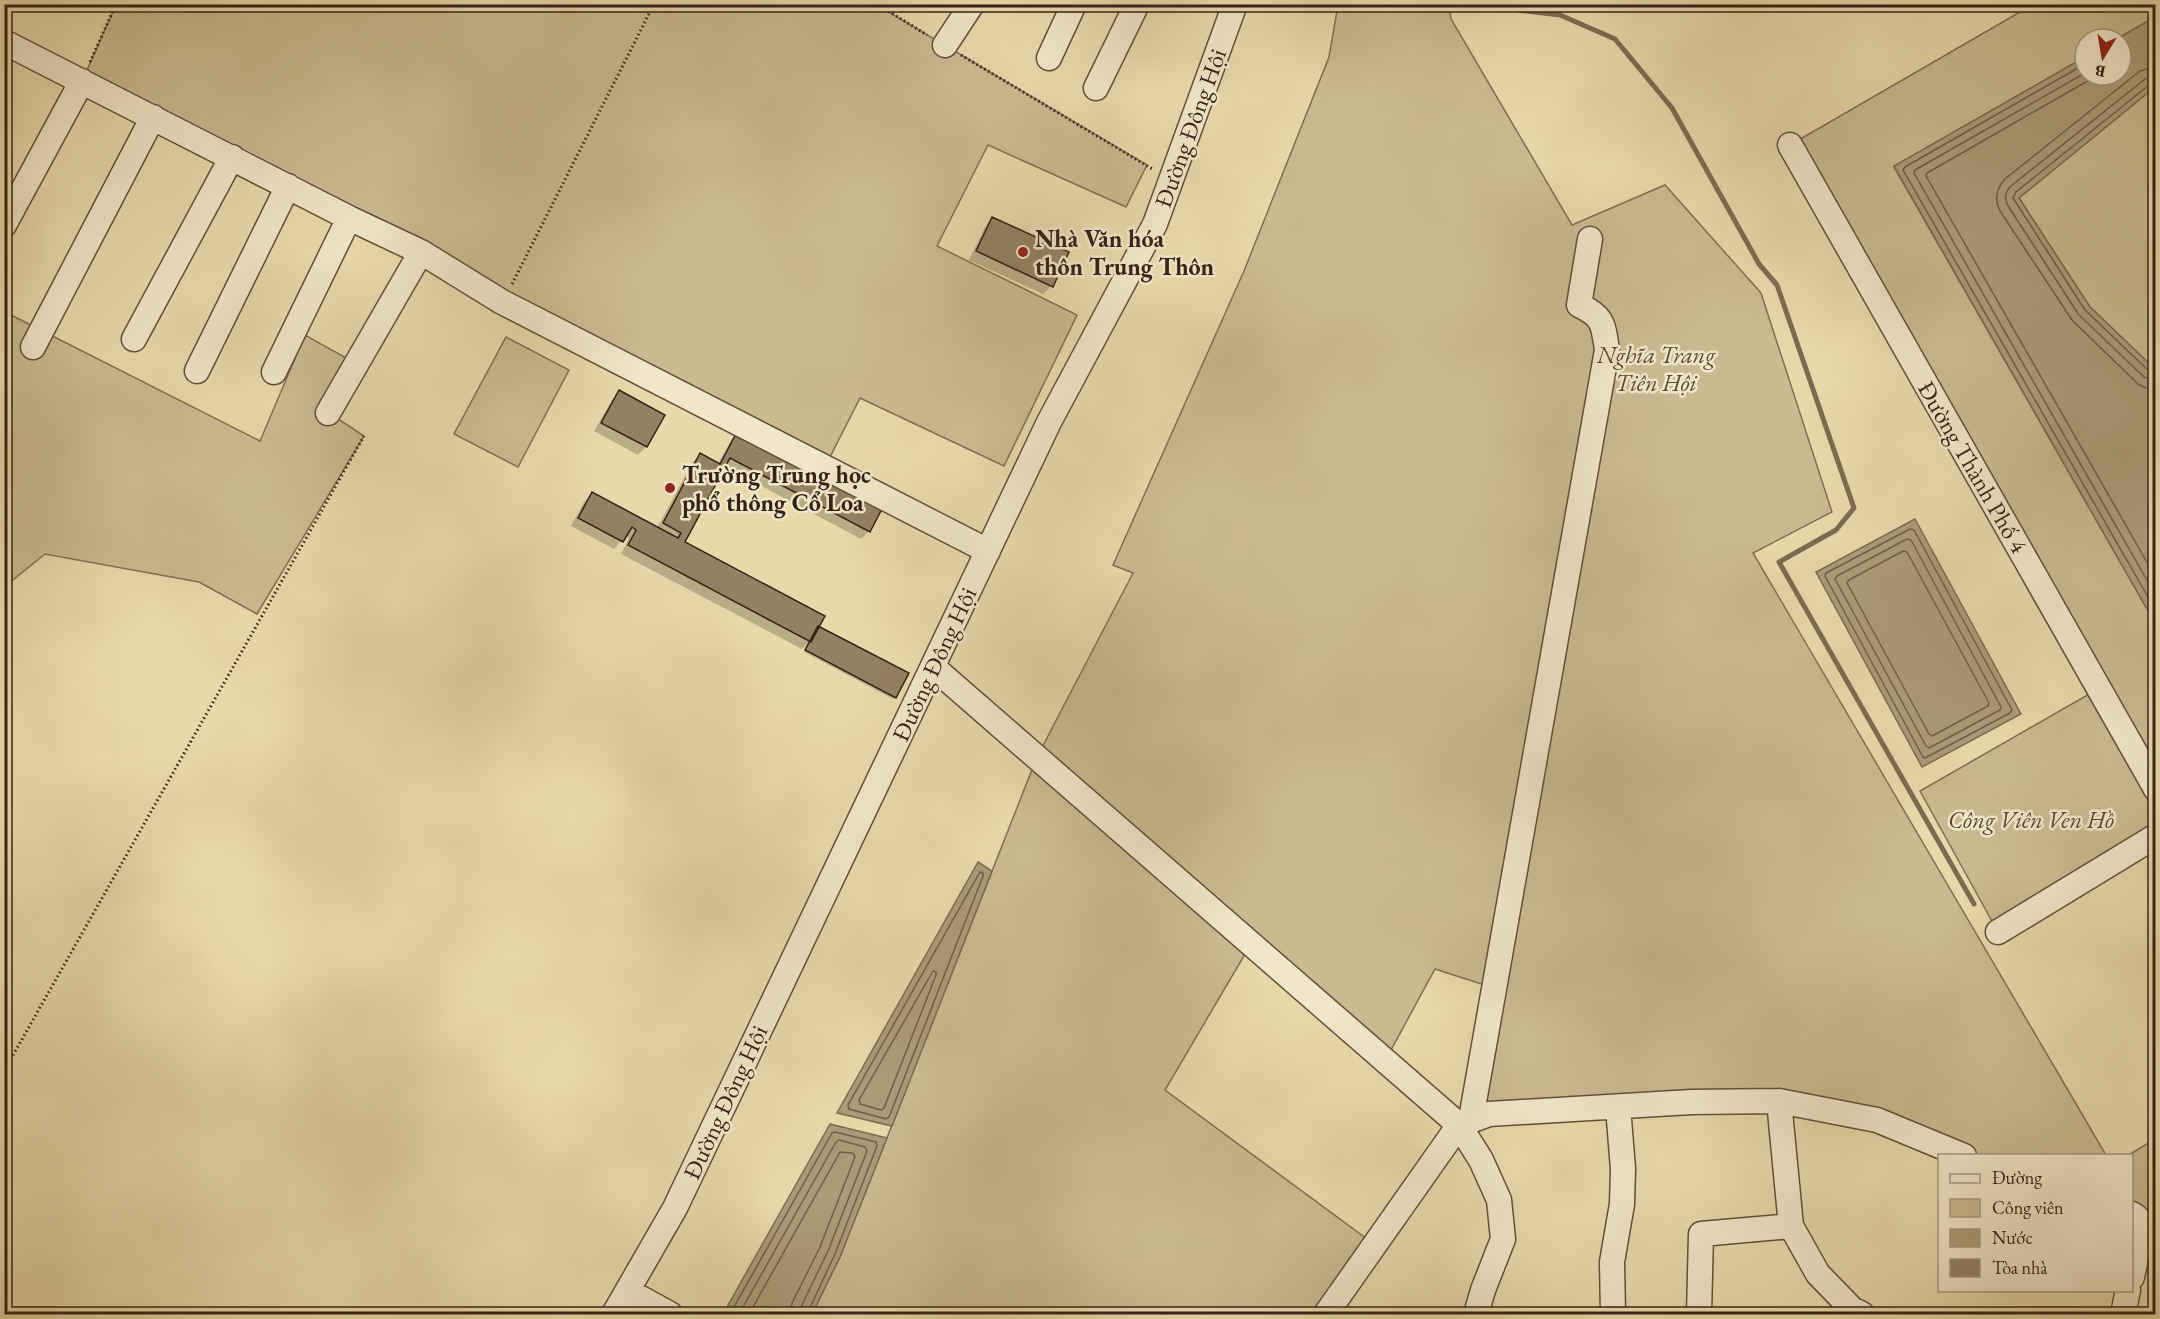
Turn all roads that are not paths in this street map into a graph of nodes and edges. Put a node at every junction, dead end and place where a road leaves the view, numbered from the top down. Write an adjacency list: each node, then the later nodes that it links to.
1 (972, 4): 5 (street)
2 (1074, 4): 7 (street)
3 (1137, 4): 9 (street)
4 (1235, 4): 23 (street, Đường Đông Hội)
5 (945, 45)
6 (6, 49): 8 (street)
7 (1049, 58)
8 (82, 81): 10 (street); 15 (street)
9 (1096, 88)
10 (153, 117): 12 (street); 19 (street)
11 (1790, 145): 25 (street, Đường Thành Phố 4)
12 (232, 157): 13 (street); 18 (street)
13 (288, 186): 14 (street); 20 (street)
14 (349, 218): 17 (street); 21 (street)
15 (4, 225)
16 (1590, 239): 30 (street)
17 (421, 252): 22 (street); 23 (street)
18 (134, 339)
19 (33, 347)
20 (197, 370)
21 (274, 372)
22 (328, 413)
23 (988, 551): 24 (street, Đường Đông Hội)
24 (933, 667): 30 (street); 35 (street, Đường Đông Hội)
25 (2156, 789)
26 (2156, 836): 27 (street)
27 (1998, 932)
28 (1779, 1101): 29 (street); 31 (street); 33 (street)
29 (1618, 1107): 30 (street); 41 (street)
30 (1465, 1122): 39 (street); 40 (street)
31 (1962, 1154)
32 (2133, 1214): 34 (street)
33 (1791, 1226): 42 (street); 43 (street)
34 (2133, 1273)
35 (628, 1291): 37 (street, Đường Đông Hội); 38 (street)
36 (2128, 1292): 44 (street)
37 (614, 1314)
38 (670, 1314)
39 (1326, 1314)
40 (1476, 1314)
41 (1613, 1314)
42 (1699, 1314)
43 (1862, 1314)
44 (2122, 1314)

